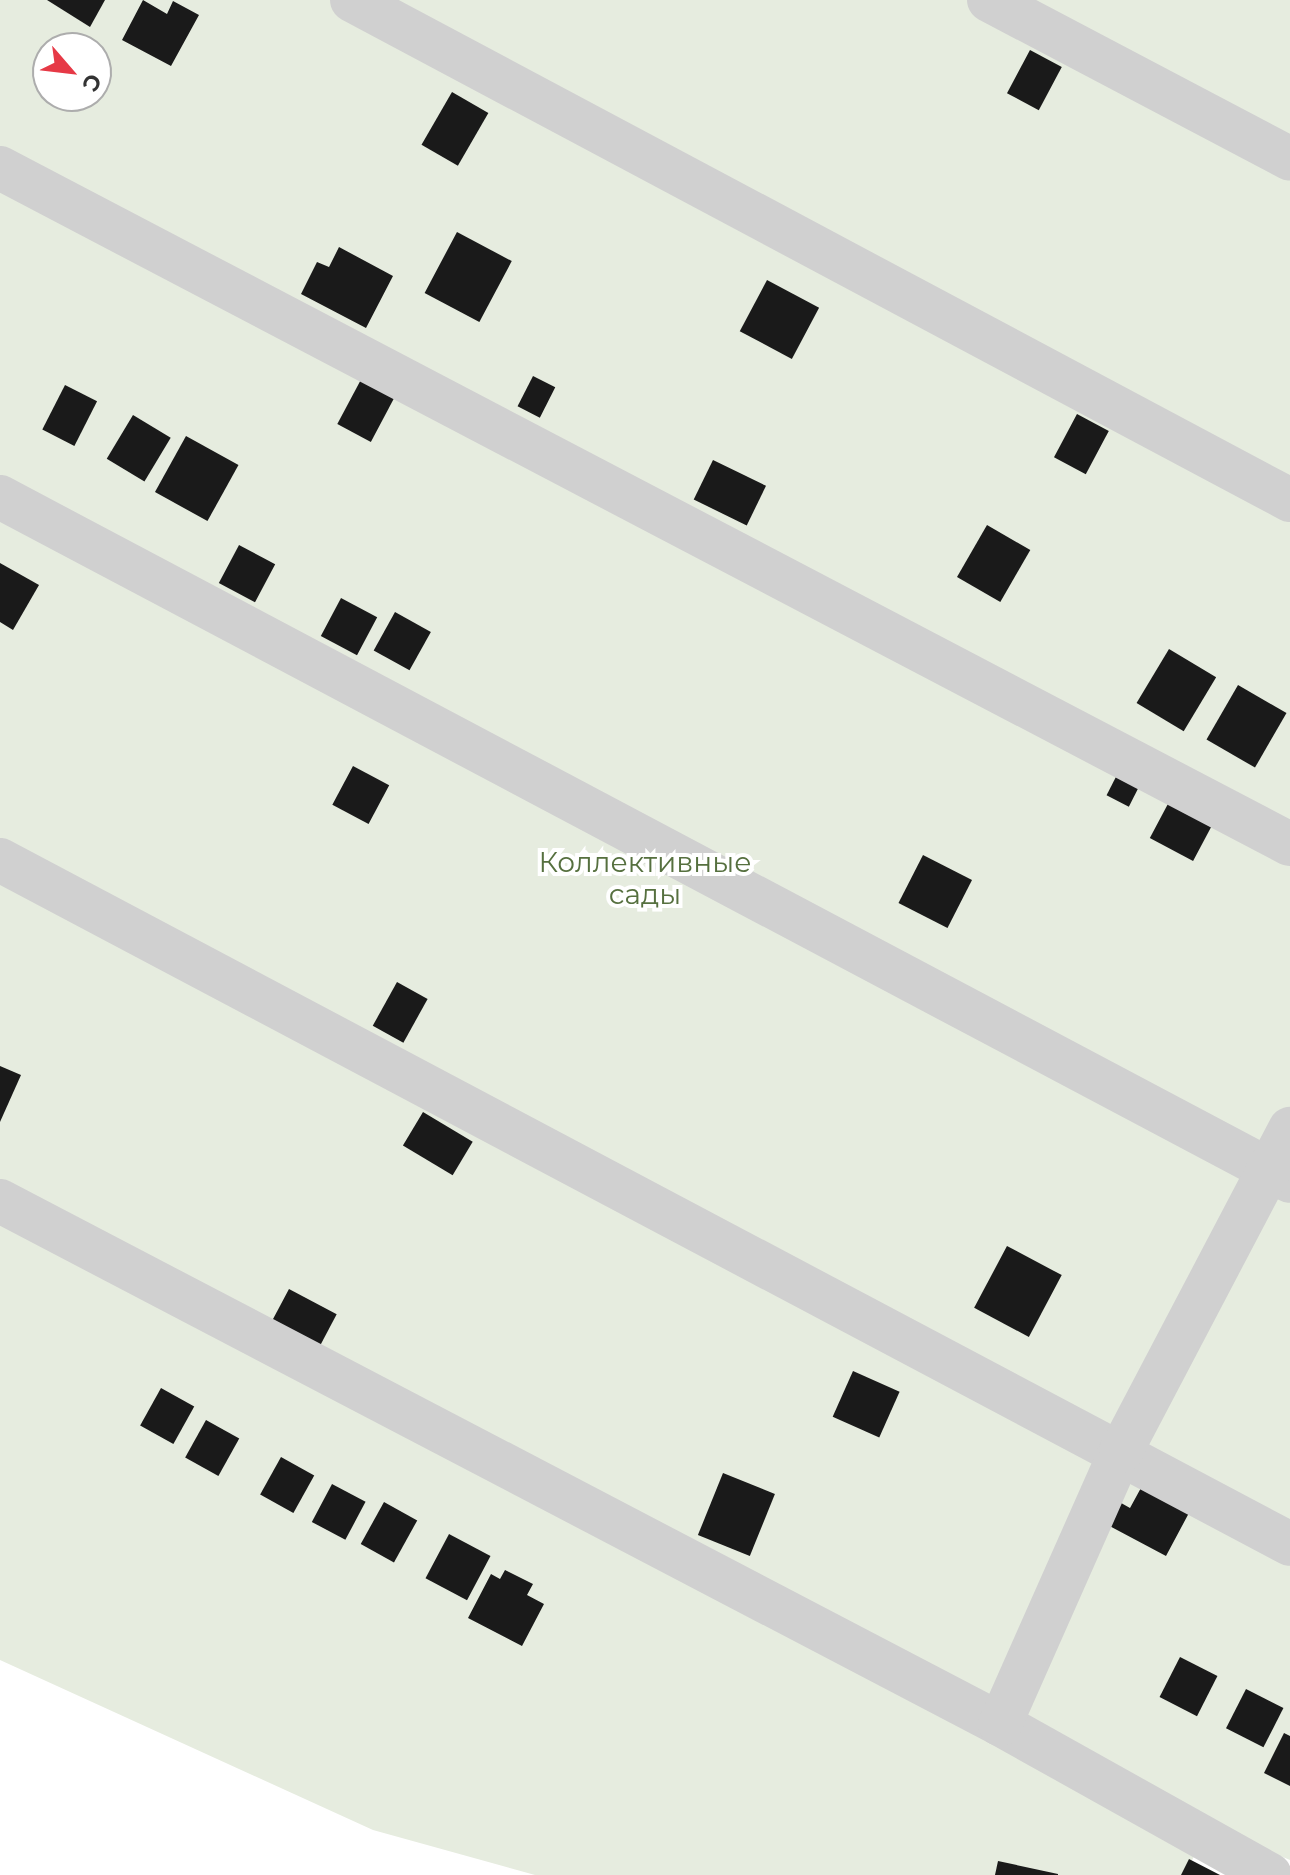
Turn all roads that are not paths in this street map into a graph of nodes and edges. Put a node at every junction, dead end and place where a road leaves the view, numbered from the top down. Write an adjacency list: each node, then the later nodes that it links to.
1 (352, 0): 6 (street)
2 (989, 0): 3 (street)
3 (1290, 159)
4 (0, 168): 7 (street)
5 (0, 497): 10 (street)
6 (1290, 500)
7 (1290, 844)
8 (0, 860): 12 (street)
9 (1290, 1129): 10 (street)
10 (1280, 1176): 12 (street)
11 (0, 1201): 14 (street)
12 (1121, 1451): 13 (street); 14 (street)
13 (1290, 1544)
14 (1000, 1724): 15 (street)
15 (1270, 1875)

